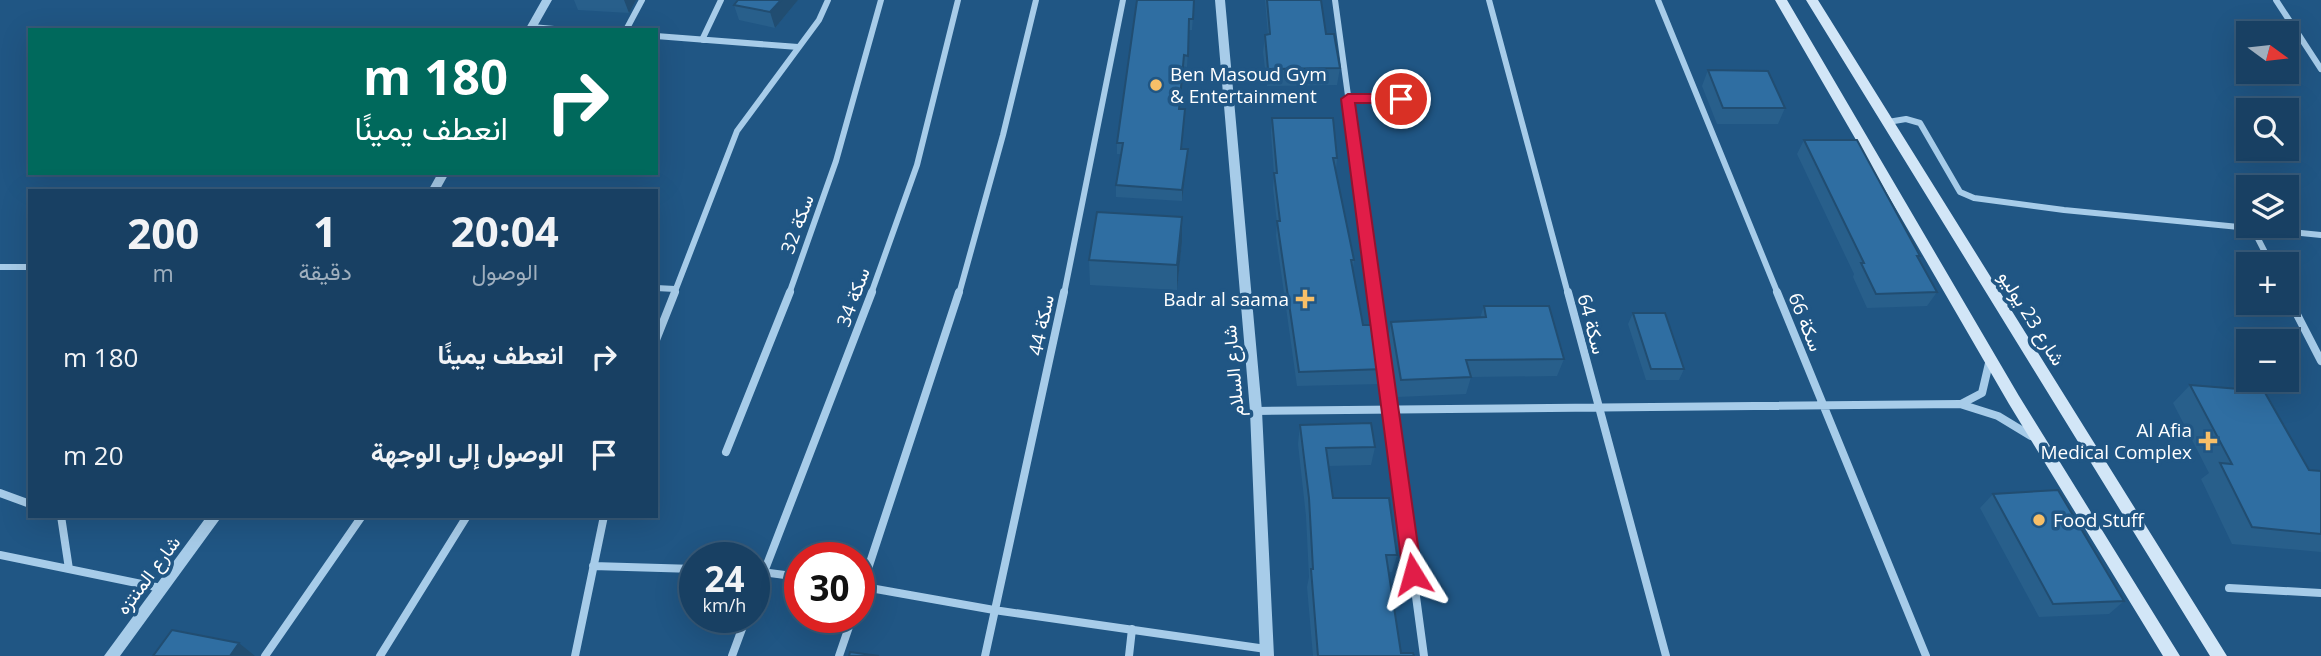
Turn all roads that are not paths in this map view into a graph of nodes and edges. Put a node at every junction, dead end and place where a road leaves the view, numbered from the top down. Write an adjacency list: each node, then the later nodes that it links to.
1 (547, 0): 16 (street)
2 (642, 0): 17 (street)
3 (721, 0): 19 (street)
4 (828, 0): 20 (street)
5 (881, 0): 42 (street, سكة 32)
6 (958, 0): 52 (street, سكة 34)
7 (1036, 0): 50 (street)
8 (1123, 0): 60 (street, سكة 44)
9 (1220, 0): 40 (street, شارع السلام)
10 (1335, 0): 22 (street)
11 (1489, 0): 38 (street, سكة 64)
12 (1658, 0): 37 (street, سكة 66)
13 (1781, 0): 34 (main road)
14 (1812, 0): 24 (main road, شارع 23 يوليو)
15 (2276, 0): 21 (street)
16 (532, 28)
17 (627, 28)
18 (658, 36): 19 (street)
19 (702, 40): 20 (street)
20 (798, 47): 31 (street)
21 (2321, 69)
22 (1348, 99): 23 (street); 39 (street)
23 (1428, 99)
24 (1888, 121): 25 (street); 77 (main road, شارع 23 يوليو)
25 (2236, 227)
26 (2299, 233): 27 (street)
27 (2321, 235)
28 (0, 267): 29 (street)
29 (28, 267)
30 (658, 288): 31 (street)
31 (675, 289): 33 (street)
32 (2297, 315): 35 (street)
33 (658, 335)
34 (1990, 358): 36 (street); 41 (main road)
35 (2321, 360)
36 (1961, 404): 37 (street); 41 (street)
37 (1823, 405): 38 (street); 75 (street, سكة 66)
38 (1598, 408): 39 (street); 74 (street, سكة 64)
39 (1390, 410): 40 (street); 73 (street)
40 (1256, 411): 64 (street, شارع السلام)
41 (2040, 442): 76 (main road)
42 (726, 452)
43 (0, 492): 44 (street)
44 (28, 503)
45 (61, 518): 54 (street)
46 (214, 518): 57 (street, شارع المنتزه)
47 (361, 518): 66 (street)
48 (466, 518): 67 (street)
49 (604, 518): 53 (street)
50 (875, 545)
51 (0, 555): 54 (street)
52 (770, 557)
53 (593, 566): 55 (street); 68 (street)
54 (69, 569): 57 (street)
55 (679, 569)
56 (2229, 588): 59 (street)
57 (161, 589): 65 (street, شارع المنتزه)
58 (875, 589): 60 (street)
59 (2321, 593)
60 (994, 610): 61 (street); 71 (street, سكة 44)
61 (1132, 629): 64 (street); 72 (street)
62 (741, 633): 69 (street)
63 (847, 633): 70 (street)
64 (1267, 652)
65 (111, 656)
66 (265, 656)
67 (380, 656)
68 (575, 656)
69 (732, 656)
70 (839, 656)
71 (985, 656)
72 (1129, 656)
73 (1424, 656)
74 (1666, 656)
75 (1926, 656)
76 (2172, 656)
77 (2219, 656)

